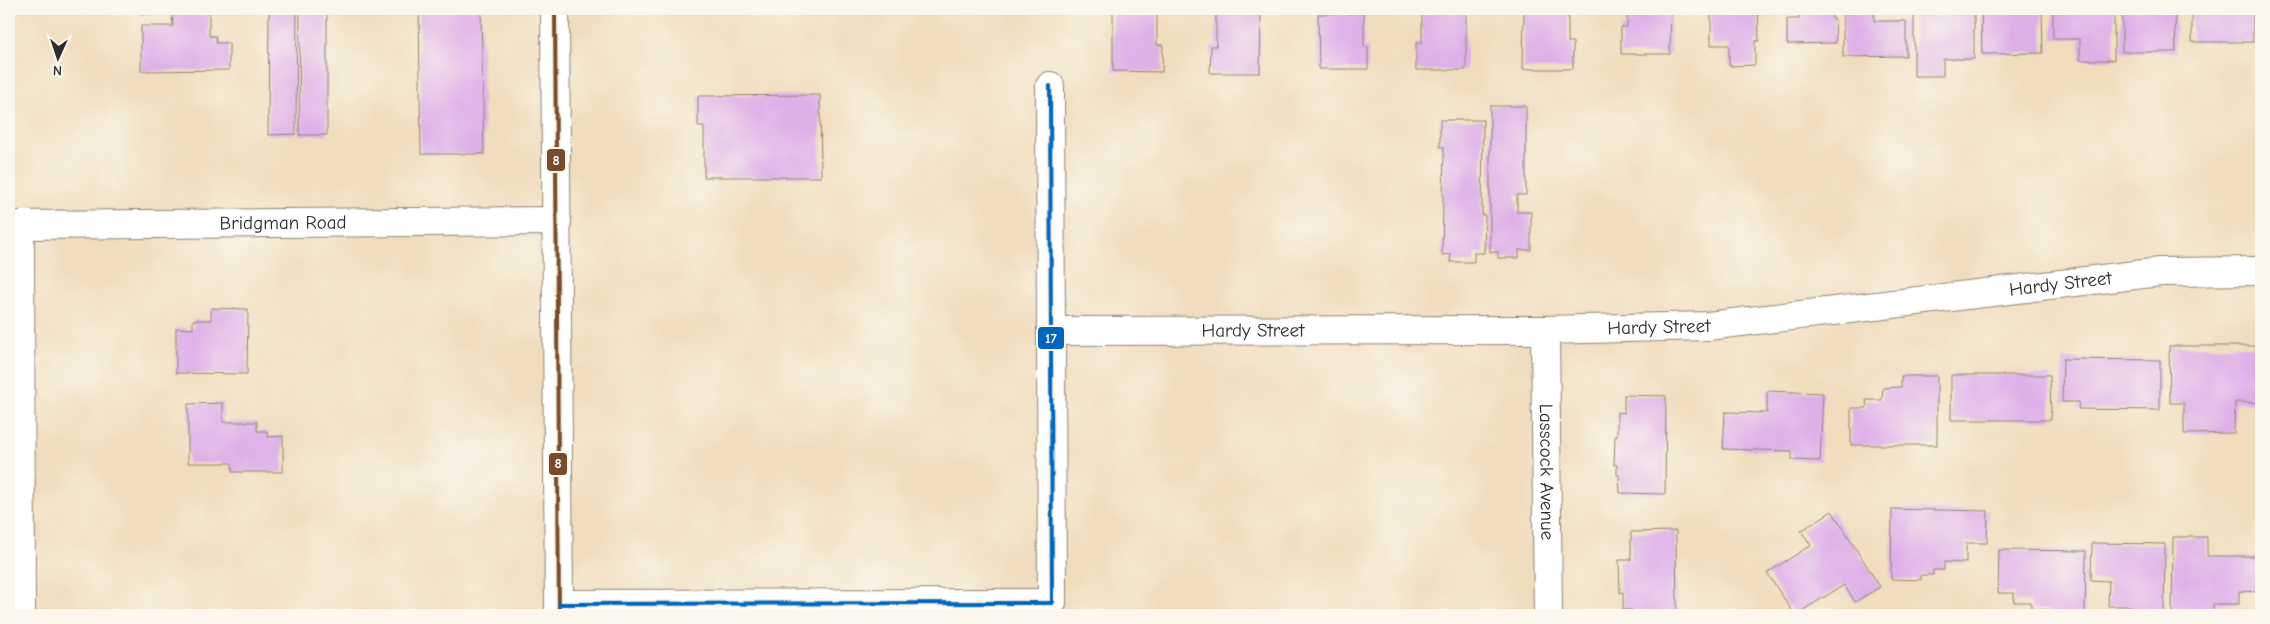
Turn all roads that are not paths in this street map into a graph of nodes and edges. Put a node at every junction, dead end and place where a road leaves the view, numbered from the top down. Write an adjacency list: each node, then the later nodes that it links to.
1 (555, 9): 3 (street)
2 (1050, 86): 6 (street)
3 (557, 221): 4 (street, Bridgman Road); 8 (street)
4 (14, 225): 9 (street)
5 (2261, 271): 7 (street, Hardy Street)
6 (1051, 330): 7 (street, Hardy Street); 8 (street)
7 (1545, 330): 10 (street, Lasscock Avenue)
8 (559, 610)
9 (21, 615)
10 (1548, 615)

